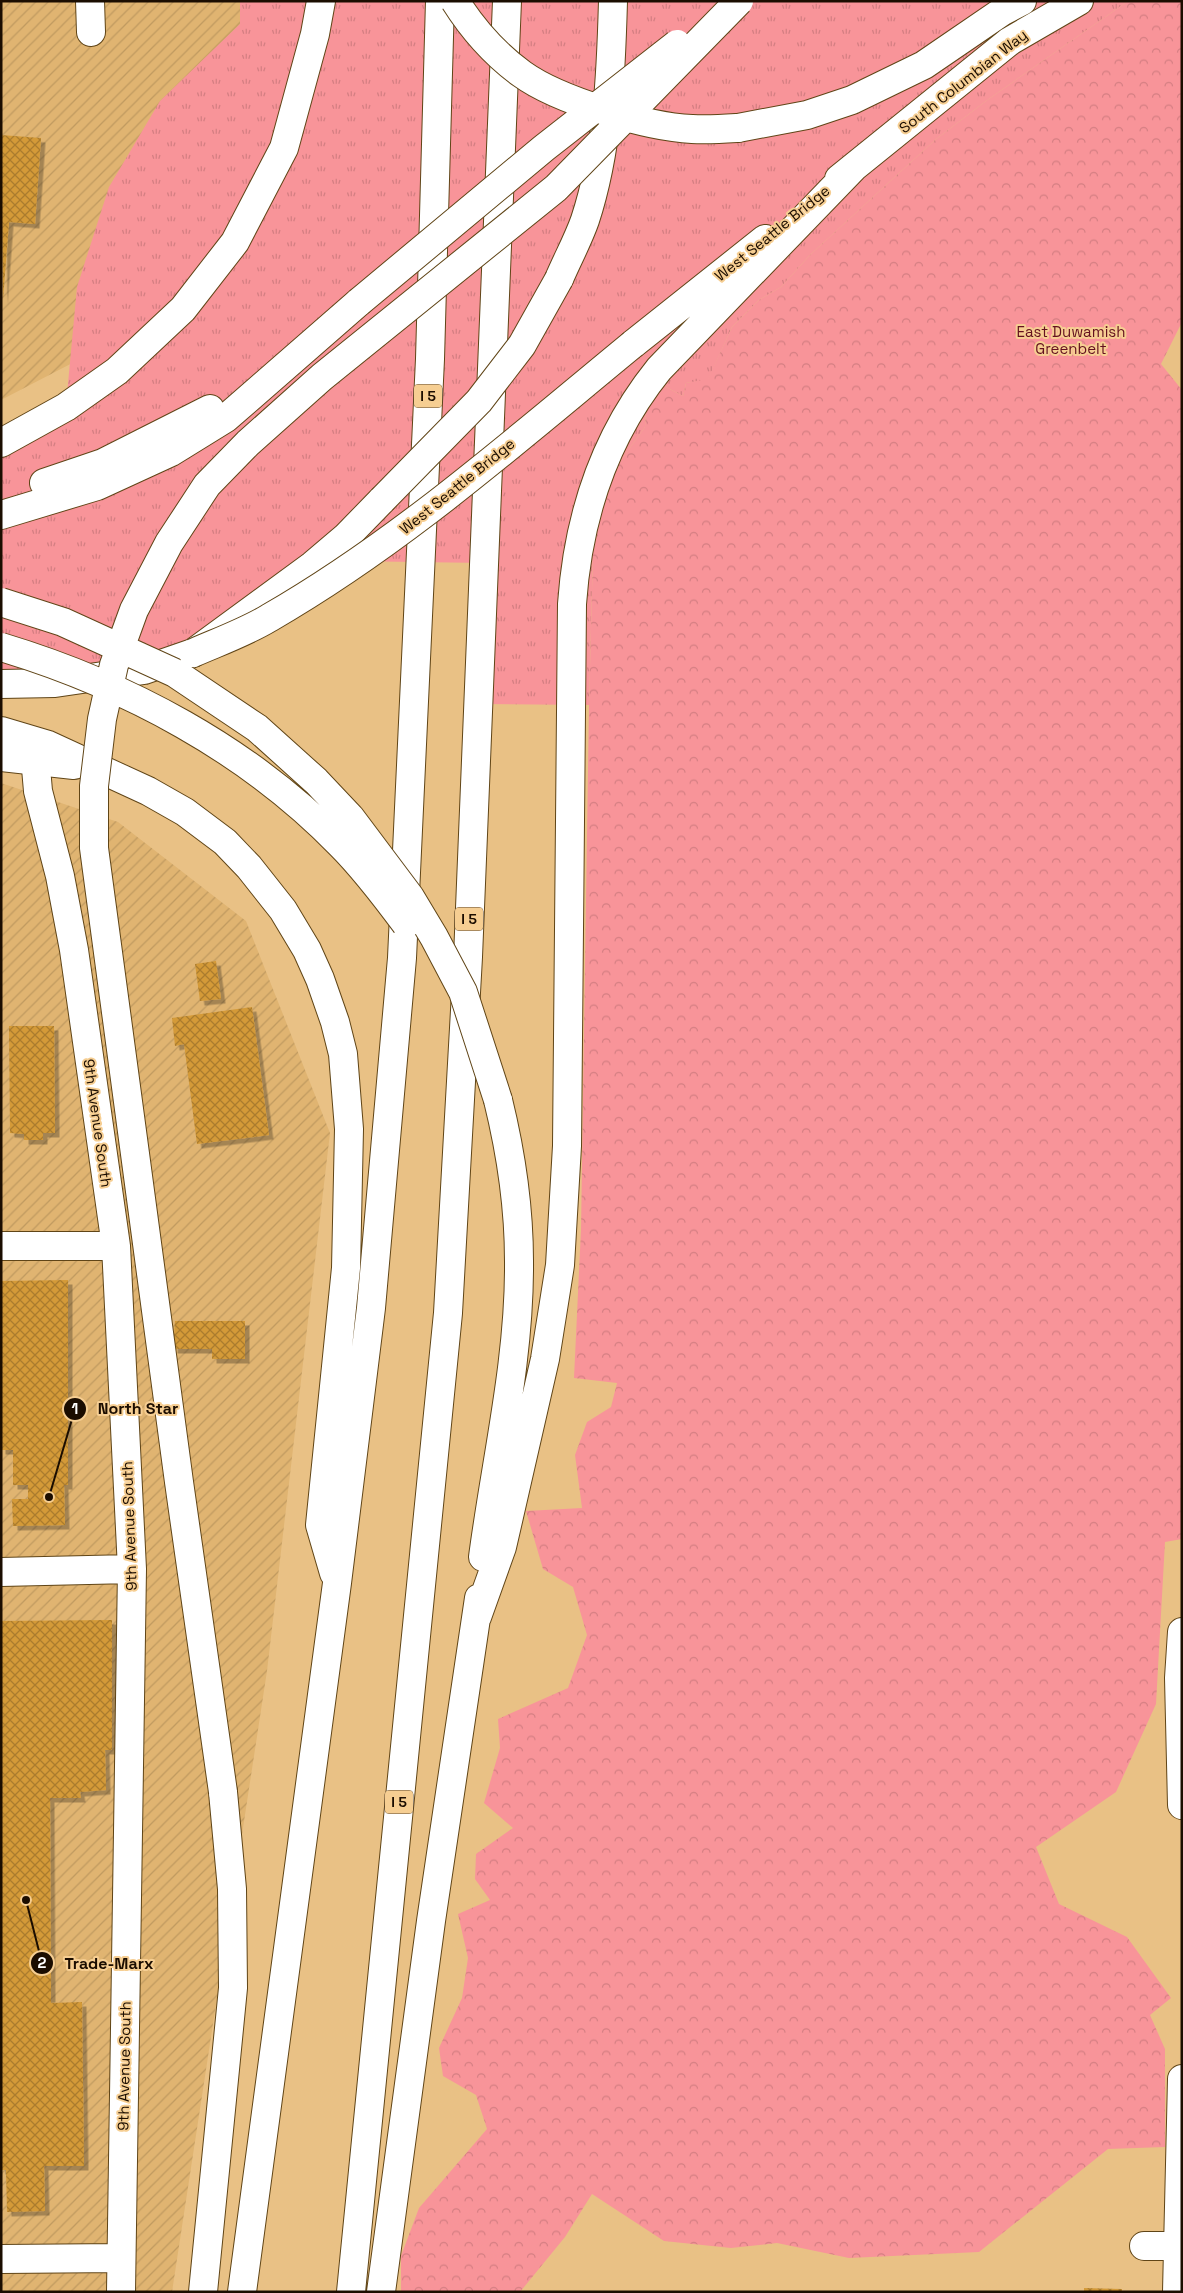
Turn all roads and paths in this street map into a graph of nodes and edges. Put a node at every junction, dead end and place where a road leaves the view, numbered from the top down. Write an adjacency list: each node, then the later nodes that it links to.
1 (90, 1): 11 (main road)
2 (321, 1): 14 (main road)
3 (440, 1): 30 (main road, I 5, bridge)
4 (455, 1): 9 (main road, bridge)
5 (507, 1): 42 (main road, I 5, bridge)
6 (613, 1): 19 (main road, bridge)
7 (731, 1): 13 (main road, bridge)
8 (739, 1): 40 (main road, bridge)
9 (1022, 1)
10 (1079, 1): 12 (main road, South Columbian Way)
11 (91, 32)
12 (853, 168): 19 (main road, West Seattle Bridge, bridge); 31 (main road)
13 (359, 302): 15 (main road); 16 (main road)
14 (1, 443)
15 (1, 495)
16 (1, 514)
17 (1, 602): 25 (main road, bridge)
18 (1, 647): 25 (main road, bridge)
19 (193, 653): 20 (main road, West Seattle Bridge, bridge)
20 (1, 684)
21 (1, 731): 24 (main road)
22 (1, 757): 24 (main road)
23 (36, 768): 27 (main road, 9th Avenue South)
24 (105, 770): 30 (main road)
25 (498, 1100): 31 (main road)
26 (1, 1246): 27 (main road)
27 (116, 1246): 28 (main road, 9th Avenue South)
28 (132, 1569): 29 (main road); 37 (main road, 9th Avenue South)
29 (1, 1572)
30 (337, 1583): 41 (main road, I 5)
31 (478, 1617): 43 (main road)
32 (1182, 1632): 33 (main road)
33 (1182, 1805)
34 (1182, 2079): 36 (main road)
35 (1144, 2246): 36 (main road)
36 (1180, 2246): 44 (main road)
37 (121, 2258): 38 (main road); 39 (main road, 9th Avenue South)
38 (1, 2259)
39 (121, 2292)
40 (203, 2292)
41 (242, 2292)
42 (351, 2292)
43 (381, 2292)
44 (1177, 2292)

